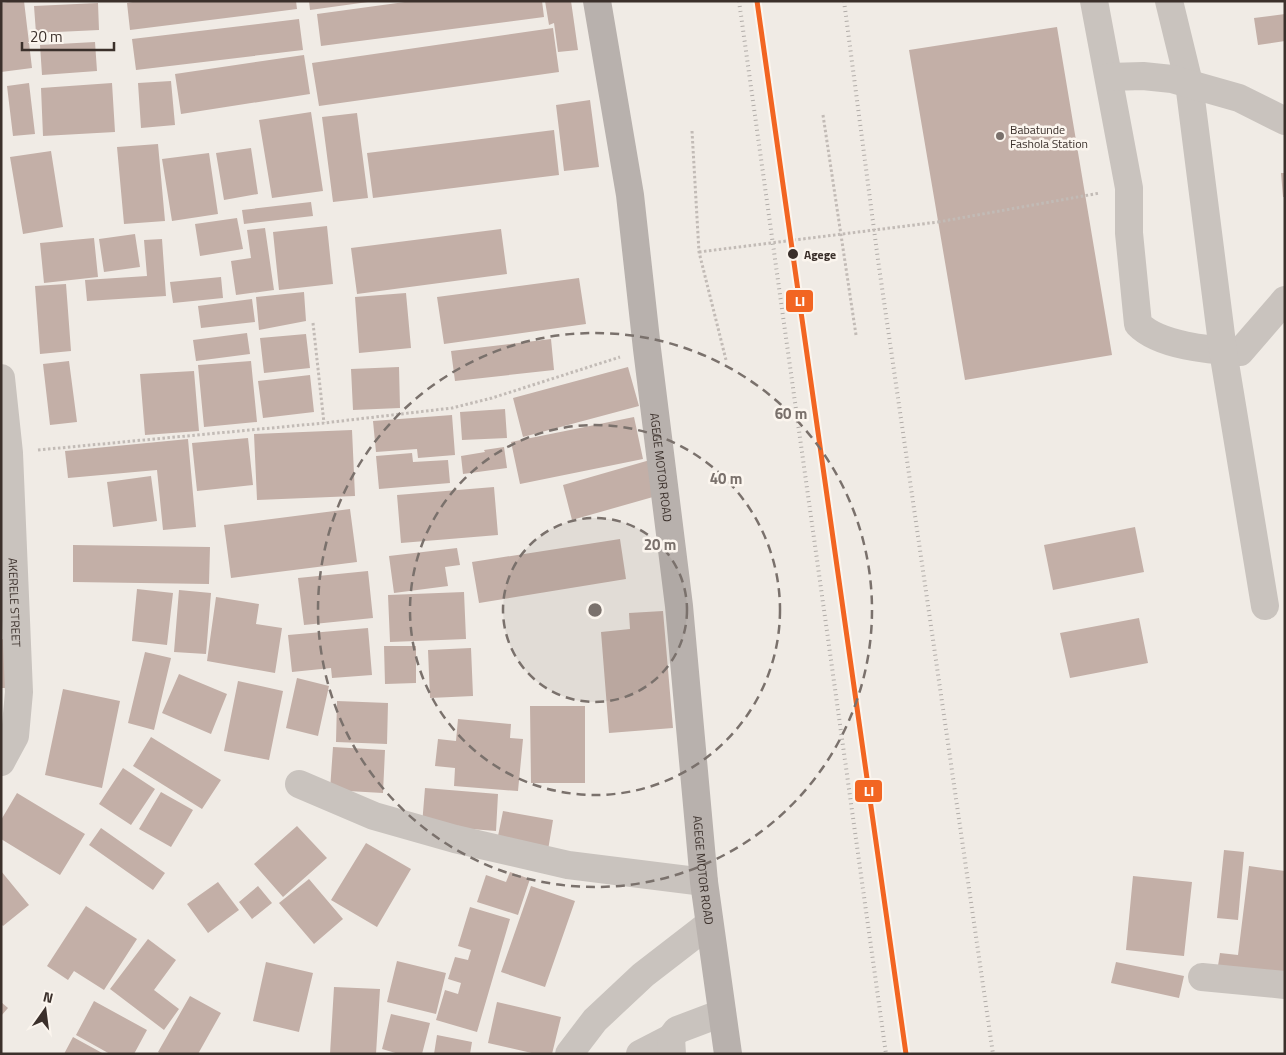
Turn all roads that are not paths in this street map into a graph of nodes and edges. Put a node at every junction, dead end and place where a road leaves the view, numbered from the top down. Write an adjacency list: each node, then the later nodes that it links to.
1 (597, 1): 13 (main road, AGEGE MOTOR ROAD)
2 (1094, 1): 4 (street)
3 (1169, 1): 5 (street)
4 (1109, 77): 5 (street); 8 (street)
5 (1189, 83): 6 (street); 8 (street)
6 (1285, 121)
7 (1285, 300): 8 (street)
8 (1223, 351): 10 (street)
9 (1, 378): 11 (street, AKERELE STREET)
10 (1265, 606)
11 (1, 762)
12 (299, 784): 13 (street)
13 (704, 882): 14 (main road, AGEGE MOTOR ROAD)
14 (709, 924): 17 (main road, AGEGE MOTOR ROAD); 19 (street)
15 (1202, 977): 16 (street)
16 (1285, 985)
17 (722, 1013): 18 (street); 21 (main road, AGEGE MOTOR ROAD)
18 (671, 1046): 20 (street)
19 (569, 1054)
20 (640, 1054)
21 (728, 1054)

